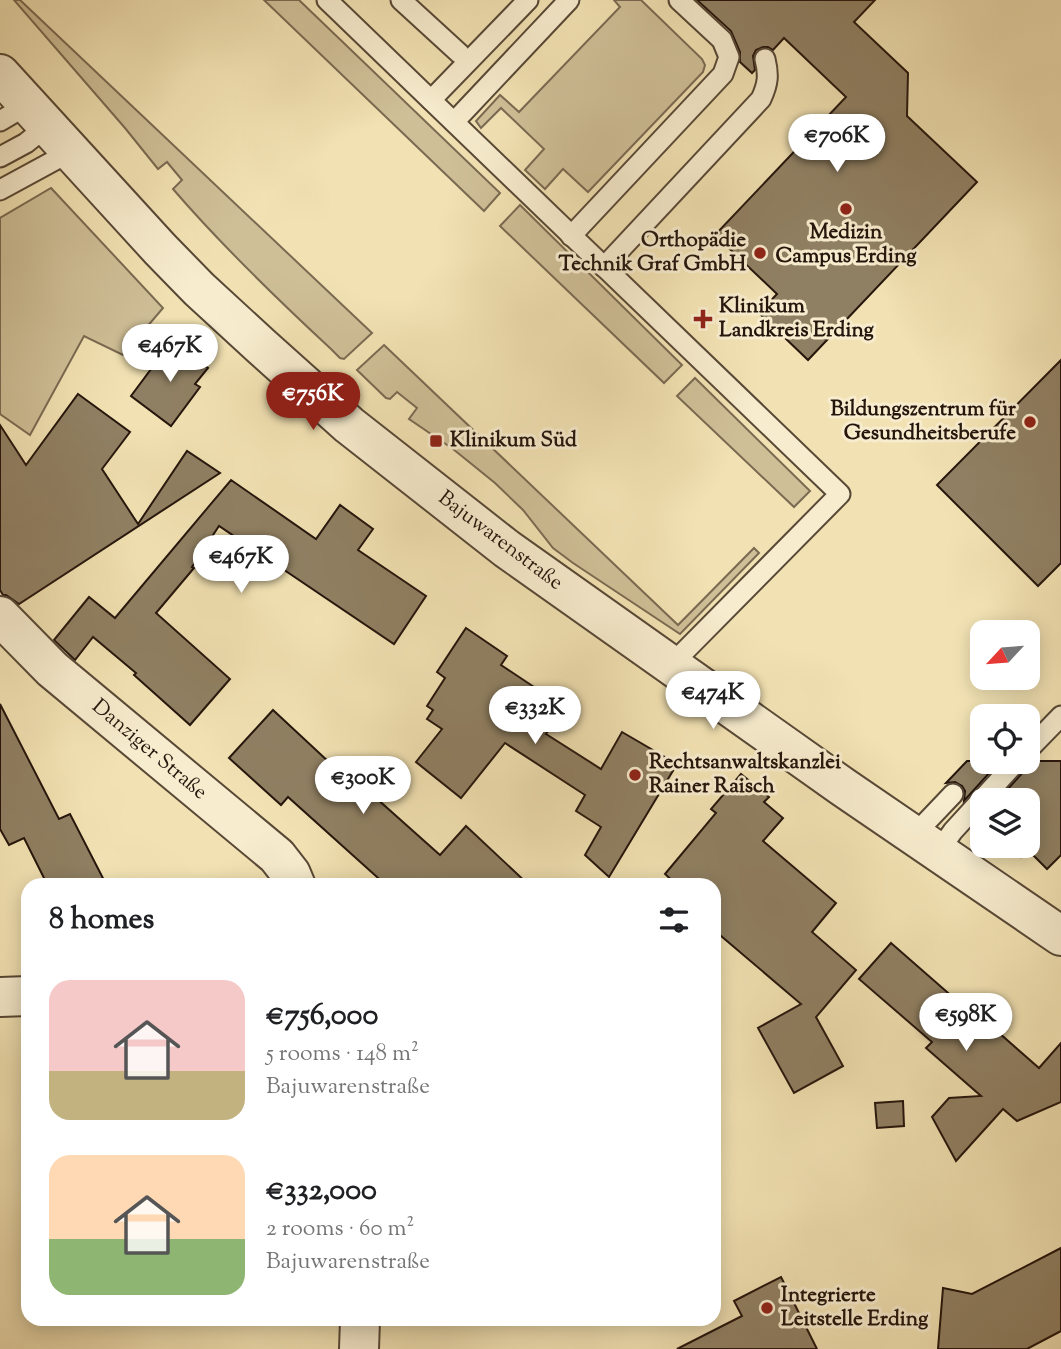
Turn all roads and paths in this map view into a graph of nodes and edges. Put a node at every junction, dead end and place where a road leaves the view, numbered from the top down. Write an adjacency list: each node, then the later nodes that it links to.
1 (327, 0): 8 (lane)
2 (401, 0): 6 (lane)
3 (528, 0): 8 (lane)
4 (569, 0): 10 (lane)
5 (679, 0): 13 (lane)
6 (460, 54)
7 (765, 59): 14 (lane)
8 (431, 100): 10 (lane)
9 (21, 106): 11 (lane); 12 (lane); 16 (street, Bajuwarenstraße)
10 (454, 122): 13 (lane)
11 (0, 157)
12 (0, 190)
13 (571, 236): 14 (lane)
14 (604, 267): 16 (lane)
15 (0, 616): 22 (street, Danziger Straße)
16 (671, 665): 21 (street, Bajuwarenstraße)
17 (1061, 716): 18 (lane)
18 (1040, 738)
19 (1005, 774): 21 (lane)
20 (953, 794): 21 (lane)
21 (926, 844): 23 (street, Bajuwarenstraße)
22 (293, 878)
23 (1059, 931)
24 (21, 996): 25 (street)
25 (0, 997)
26 (360, 1326): 27 (street)
27 (359, 1349)

